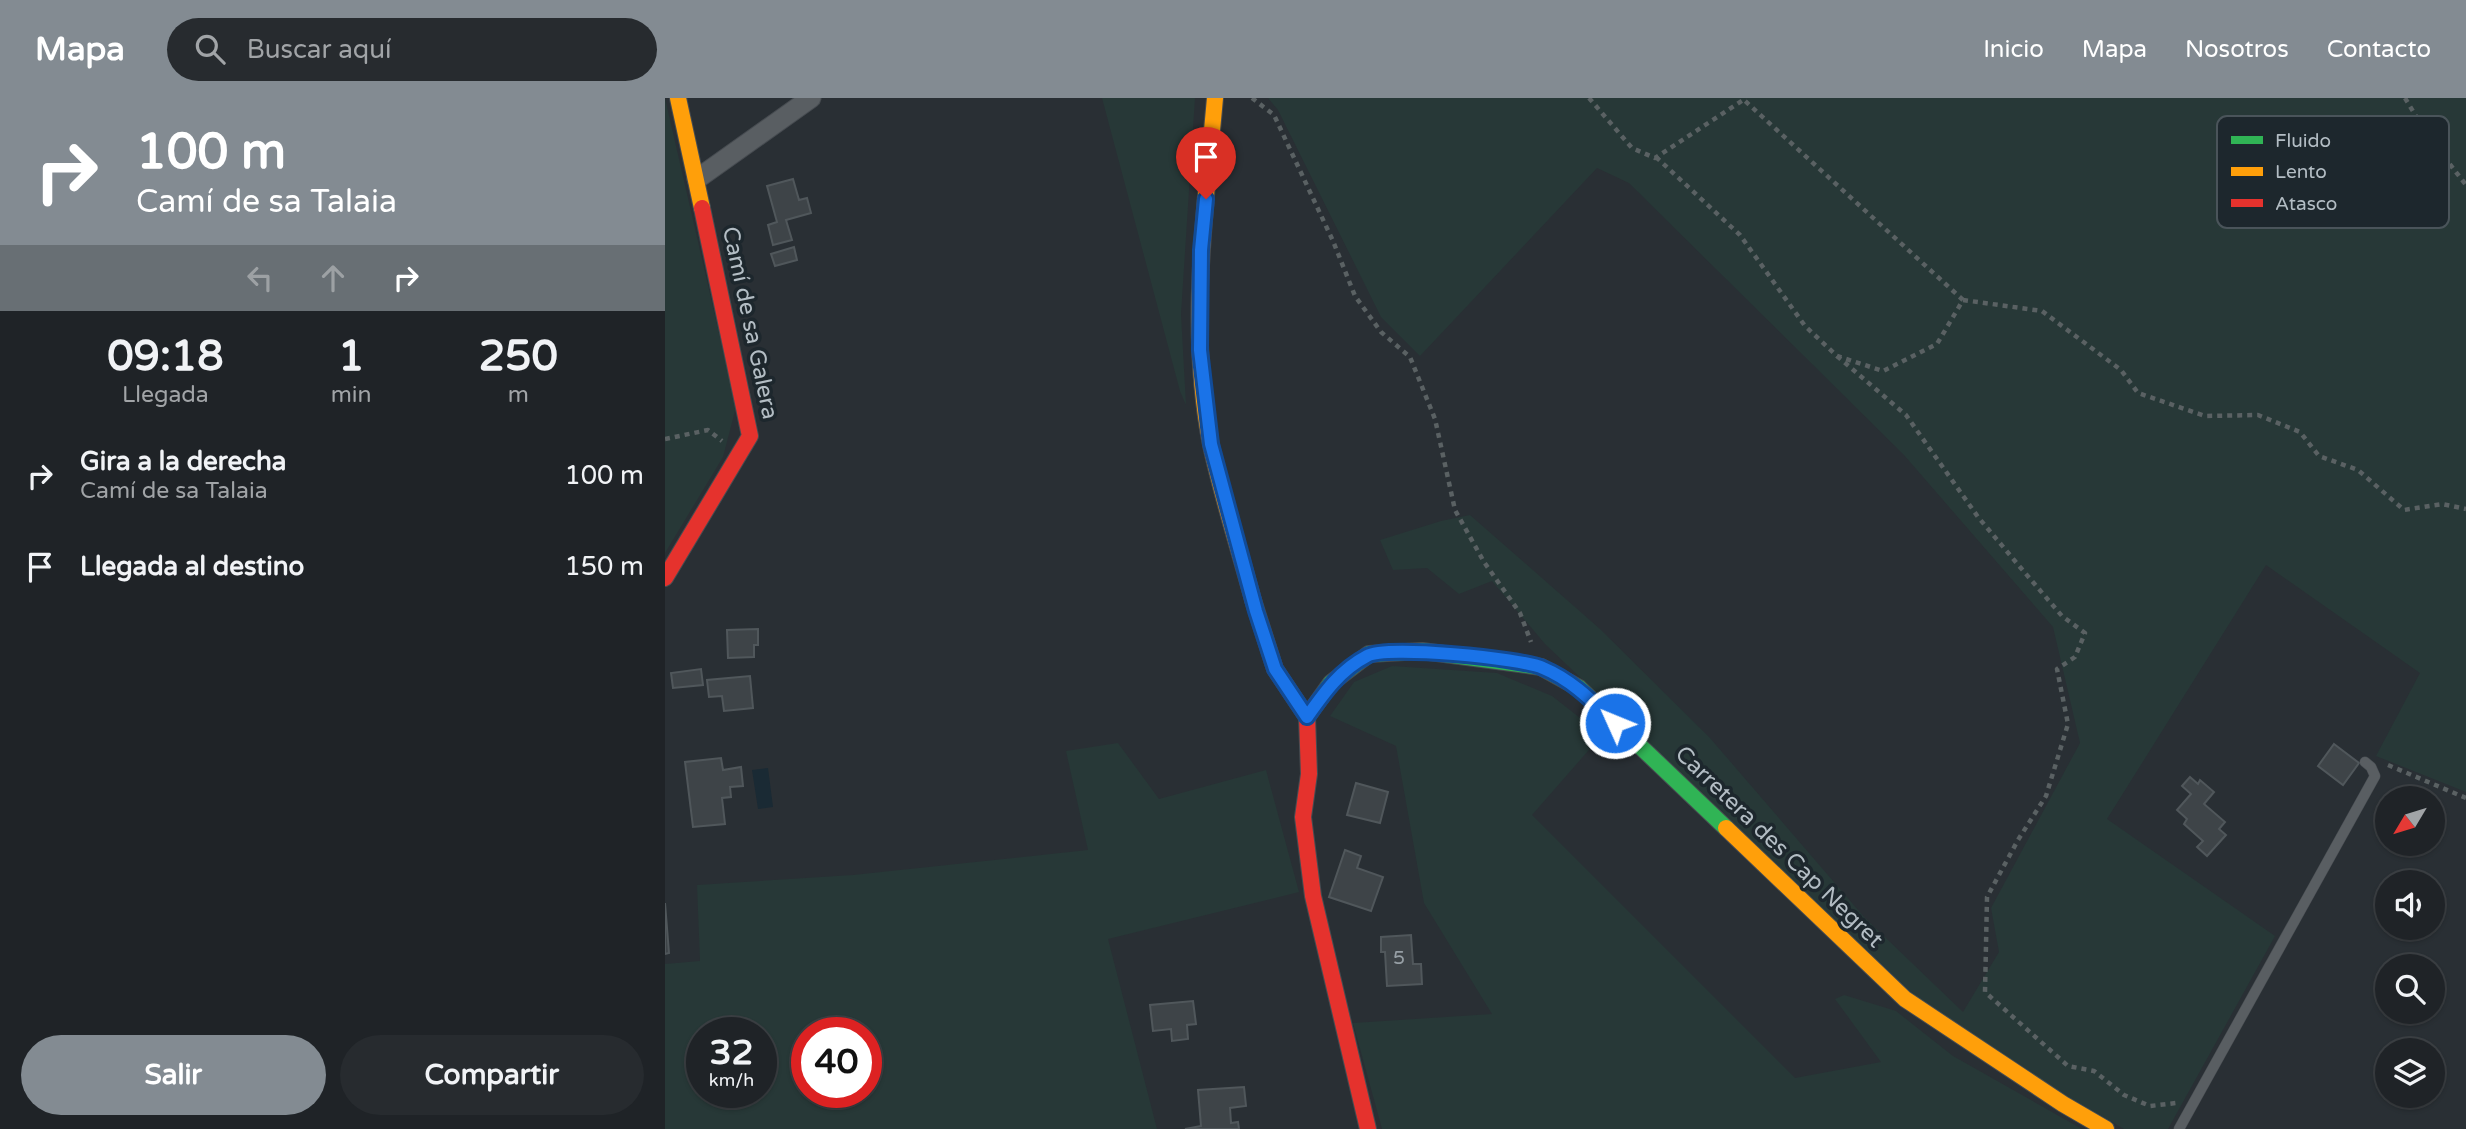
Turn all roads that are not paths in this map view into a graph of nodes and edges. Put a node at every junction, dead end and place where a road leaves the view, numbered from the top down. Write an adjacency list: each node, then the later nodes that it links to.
1 (678, 98): 4 (street, Camí de sa Galera)
2 (811, 98): 4 (street)
3 (1215, 98): 6 (street)
4 (697, 179): 5 (street, Camí de sa Galera)
5 (665, 578)
6 (1307, 717): 8 (street); 9 (street, Carretera des Cap Negret)
7 (2365, 762): 10 (lane)
8 (1368, 1129)
9 (2106, 1129)
10 (2179, 1129)

